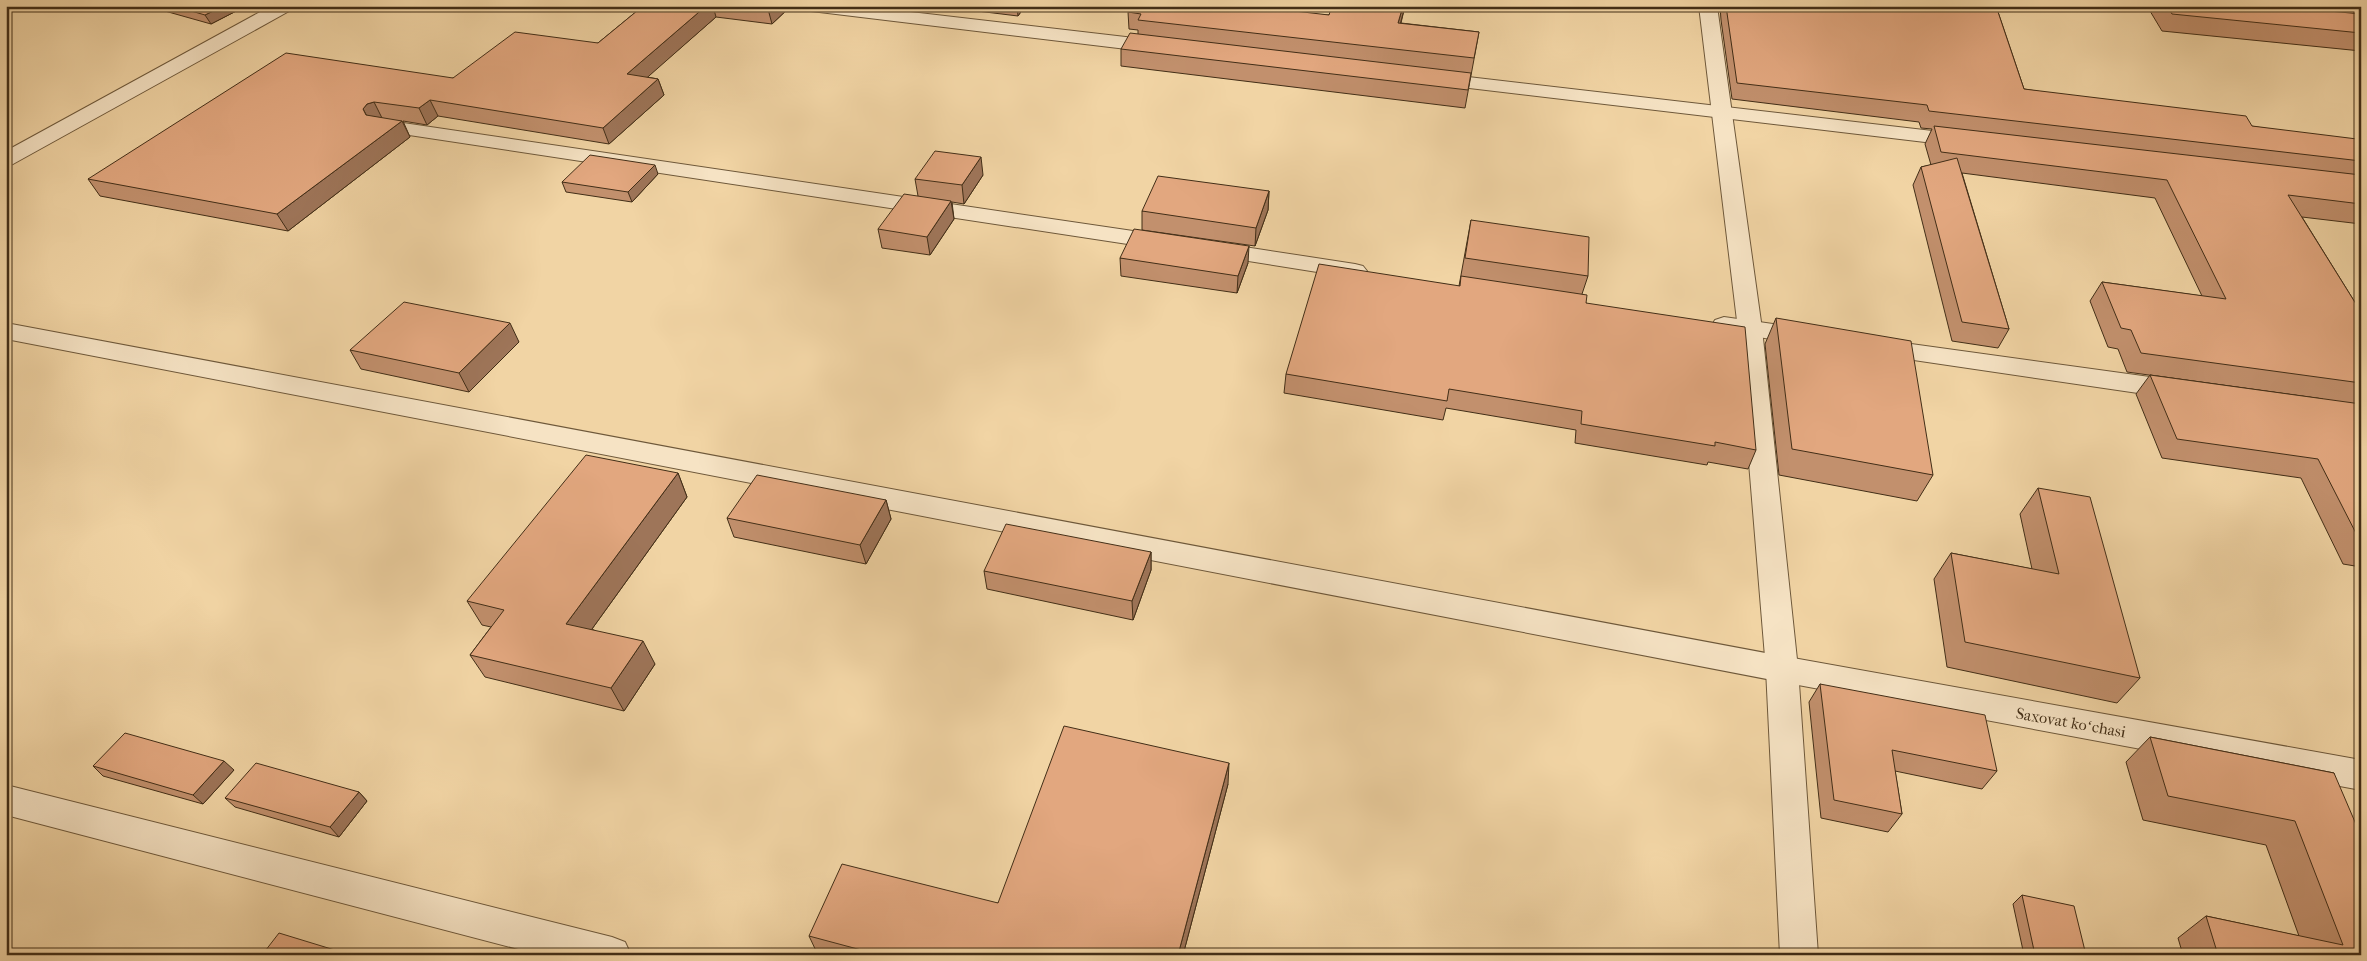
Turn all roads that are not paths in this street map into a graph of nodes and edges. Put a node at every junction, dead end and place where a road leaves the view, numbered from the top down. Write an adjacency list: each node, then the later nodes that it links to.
1 (811, 6): 4 (street)
2 (1708, 6): 6 (street)
3 (272, 8): 9 (street)
4 (1178, 49)
5 (1415, 77): 6 (street)
6 (1722, 112): 8 (street); 12 (street)
7 (383, 126): 10 (street)
8 (1988, 143)
9 (6, 160)
10 (1376, 274)
11 (1701, 322): 12 (street)
12 (1750, 329): 14 (street); 15 (street)
13 (6, 331): 15 (street, Saxovat koʻchasi)
14 (2203, 393)
15 (1782, 669): 16 (street, Saxovat koʻchasi); 19 (street)
16 (2361, 775)
17 (6, 800): 18 (street)
18 (612, 955)
19 (1799, 955)

